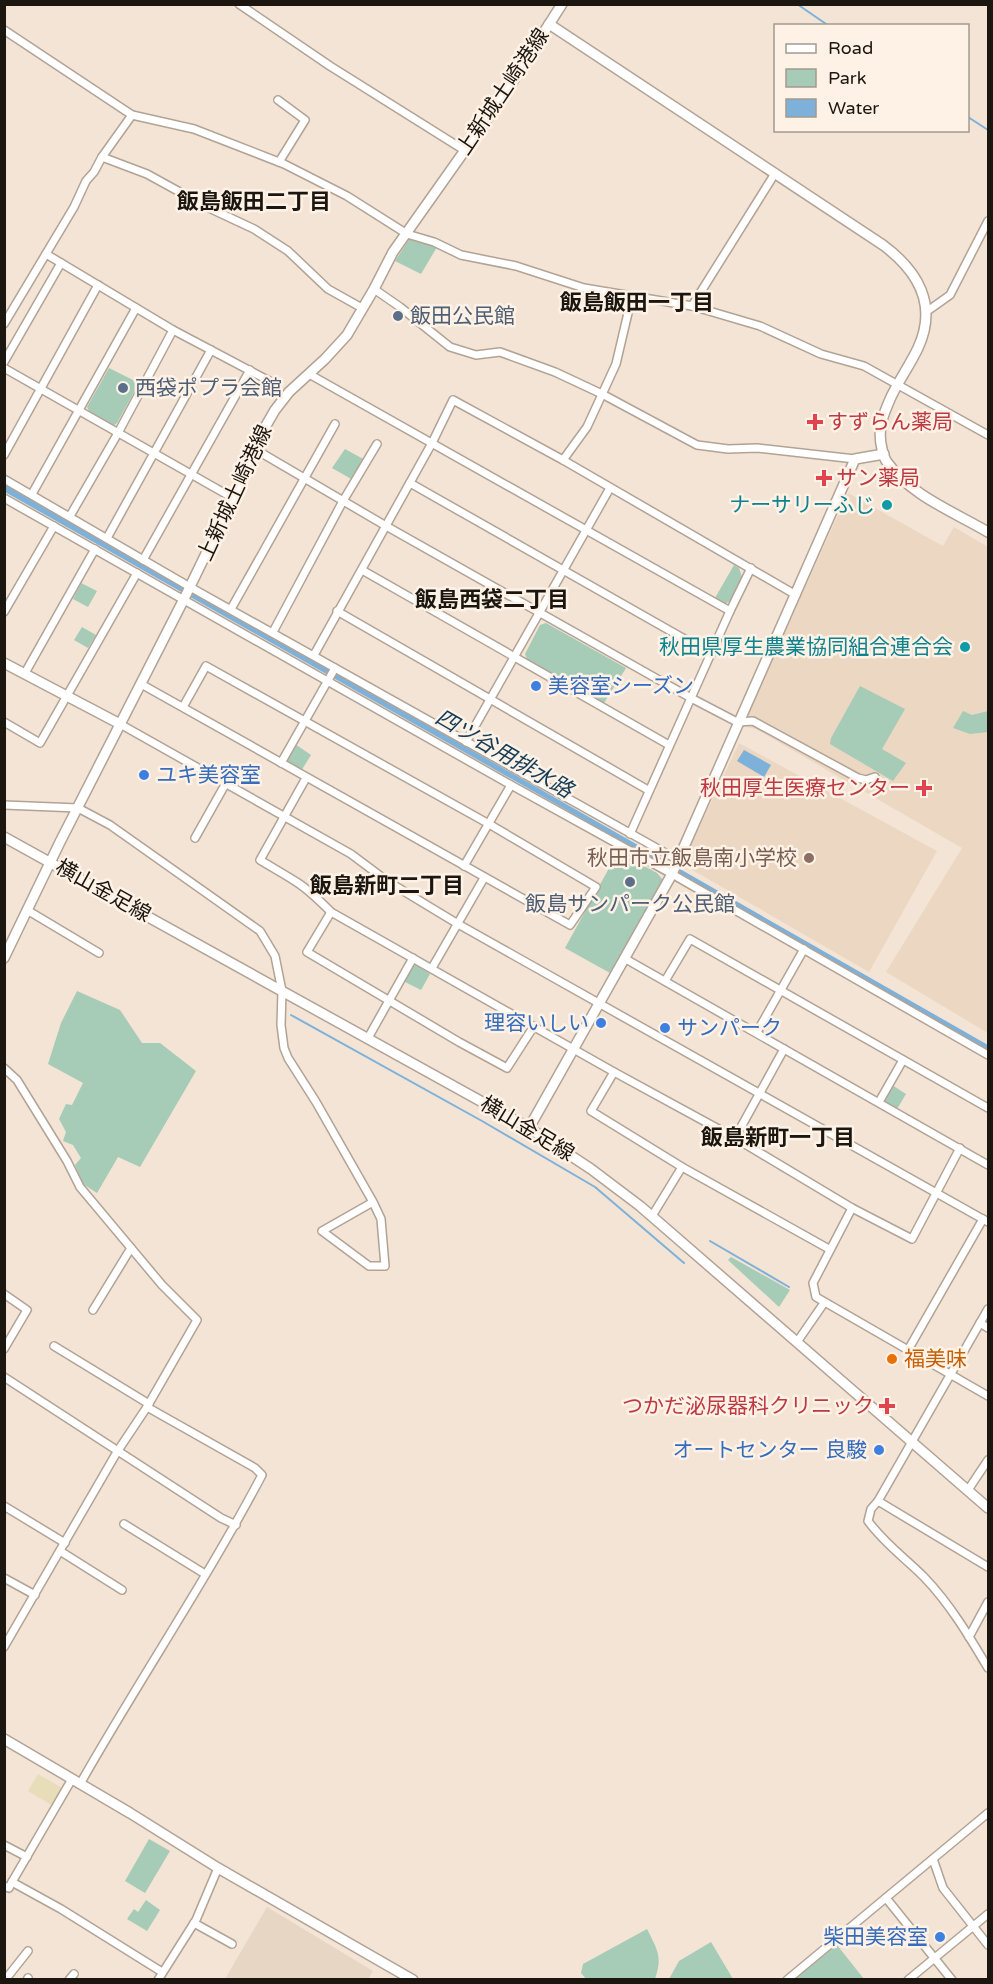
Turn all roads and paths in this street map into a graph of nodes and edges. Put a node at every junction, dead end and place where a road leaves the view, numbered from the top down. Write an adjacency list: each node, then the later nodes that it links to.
1 (238, 4): 7 (street)
2 (562, 4): 3 (street, 上新城土崎港線)
3 (549, 24): 7 (street, 上新城土崎港線); 10 (street)
4 (4, 30): 6 (street)
5 (278, 100): 9 (street)
6 (132, 115): 8 (street); 9 (street)
7 (464, 150): 12 (street, 上新城土崎港線)
8 (102, 157): 13 (street); 20 (street)
9 (279, 162): 12 (street)
10 (774, 175): 18 (street); 21 (street)
11 (988, 221): 21 (street)
12 (407, 234): 16 (street, 上新城土崎港線); 17 (street)
13 (46, 254): 14 (street); 22 (street)
14 (61, 263): 15 (street); 25 (street)
15 (98, 285): 19 (street); 31 (street)
16 (374, 289): 20 (street, 上新城土崎港線); 32 (street)
17 (632, 296): 18 (street); 32 (street)
18 (692, 306): 29 (street)
19 (136, 308): 23 (street); 33 (street)
20 (362, 308): 28 (street, 上新城土崎港線)
21 (926, 312): 29 (street)
22 (4, 324)
23 (173, 330): 24 (street); 35 (street)
24 (211, 350): 27 (street); 40 (street)
25 (4, 362)
26 (4, 368): 31 (street)
27 (250, 370): 30 (street); 45 (street)
28 (309, 374): 37 (street); 39 (street, 上新城土崎港線)
29 (898, 383): 36 (street); 41 (street)
30 (277, 385)
31 (41, 389): 33 (street); 42 (street)
32 (602, 394): 43 (street); 44 (street)
33 (77, 410): 35 (street); 50 (street)
34 (335, 424): 46 (street)
35 (117, 434): 40 (street); 55 (street)
36 (988, 435)
37 (432, 443): 44 (street); 48 (street); 58 (street)
38 (377, 444): 53 (street)
39 (254, 448): 46 (street); 51 (street, 上新城土崎港線)
40 (153, 453): 45 (street); 60 (street)
41 (884, 454): 43 (street); 59 (street)
42 (4, 455)
43 (855, 459): 68 (street)
44 (563, 460): 49 (street)
45 (190, 474): 51 (street); 62 (street)
46 (304, 478): 53 (street); 69 (street)
47 (4, 479): 50 (street)
48 (410, 483): 57 (street); 65 (street)
49 (610, 488): 58 (street); 63 (street)
50 (32, 494): 55 (street)
51 (233, 498): 67 (street, 上新城土崎港線)
52 (7, 500): 54 (street); 56 (street)
53 (343, 501): 57 (street); 74 (street)
54 (4, 509)
55 (70, 516): 60 (street)
56 (54, 526): 61 (street); 72 (street)
57 (386, 526): 64 (street); 73 (street)
58 (587, 529): 65 (street); 70 (street)
59 (988, 532)
60 (107, 538): 62 (street)
61 (95, 549): 66 (street); 80 (street)
62 (143, 560): 67 (street)
63 (752, 568): 68 (street); 70 (street)
64 (362, 570): 71 (street); 77 (street)
65 (564, 570): 73 (street); 75 (street)
66 (138, 573): 67 (street); 83 (street)
67 (187, 592): 69 (street); 81 (street); 82 (street, 上新城土崎港線)
68 (796, 595): 89 (street)
69 (231, 609): 74 (street)
70 (730, 610): 75 (street)
71 (337, 611): 76 (street); 84 (street)
72 (4, 612)
73 (540, 612): 77 (street); 85 (street)
74 (273, 632): 76 (street)
75 (711, 654): 85 (street)
76 (314, 656): 79 (street)
77 (514, 657): 84 (street); 92 (street)
78 (4, 663): 80 (street)
79 (335, 668): 81 (street); 91 (street)
80 (25, 673): 83 (street)
81 (329, 679): 87 (street); 97 (street)
82 (141, 684): 86 (street); 90 (street, 上新城土崎港線)
83 (69, 696): 88 (street); 90 (street)
84 (490, 698): 91 (street); 98 (street)
85 (691, 698): 89 (street); 92 (street)
86 (183, 707): 87 (street); 93 (street)
87 (305, 721): 93 (street); 102 (street)
88 (4, 722)
89 (737, 722): 94 (street); 108 (street)
90 (120, 724): 96 (street); 100 (street, 上新城土崎港線)
91 (466, 742): 103 (street)
92 (669, 745): 98 (street)
93 (281, 763): 95 (street)
94 (875, 777)
95 (306, 778): 101 (street); 107 (street)
96 (226, 783): 101 (street); 105 (street)
97 (511, 785): 102 (street); 108 (street)
98 (648, 790): 103 (street)
99 (4, 805): 100 (street)
100 (78, 808): 106 (street, 上新城土崎港線); 120 (street)
101 (283, 816): 111 (street); 112 (street)
102 (489, 824): 107 (street); 109 (street)
103 (630, 834): 108 (street)
104 (4, 837): 106 (street, 横山金足線)
105 (195, 838)
106 (51, 862): 110 (street, 上新城土崎港線); 120 (street, 横山金足線)
107 (464, 866): 109 (street)
108 (674, 868): 113 (street); 117 (street)
109 (484, 878): 112 (street)
110 (27, 910): 114 (street); 115 (street, 上新城土崎港線)
111 (331, 912): 116 (street); 122 (street)
112 (458, 924): 118 (street); 123 (street)
113 (804, 949): 121 (street); 129 (street)
114 (99, 953)
115 (4, 958)
116 (413, 958): 118 (street); 122 (street)
117 (624, 958): 119 (street); 123 (street)
118 (432, 968): 124 (street)
119 (665, 981): 121 (street); 125 (street)
120 (282, 991): 126 (street, 横山金足線); 143 (street)
121 (781, 991): 125 (street); 130 (street)
122 (389, 1000): 124 (street); 126 (street)
123 (600, 1002): 127 (street); 133 (street)
124 (534, 1026): 127 (street)
125 (757, 1032): 128 (street)
126 (368, 1038): 137 (street, 横山金足線)
127 (573, 1049): 132 (street); 137 (street)
128 (784, 1049): 133 (street); 135 (street)
129 (988, 1055)
130 (903, 1060): 135 (street); 136 (street)
131 (4, 1068): 147 (street)
132 (614, 1072): 138 (street); 141 (street)
133 (758, 1093): 138 (street); 142 (street)
134 (988, 1097): 136 (street)
135 (879, 1102): 139 (street)
136 (986, 1106)
137 (529, 1128): 145 (street, 横山金足線)
138 (735, 1138): 144 (street)
139 (960, 1148): 140 (street); 142 (street)
140 (988, 1165)
141 (682, 1167): 145 (street); 148 (street)
142 (935, 1193): 144 (street); 146 (street)
143 (373, 1202): 143 (street)
144 (852, 1208): 148 (street)
145 (652, 1216): 155 (street, 横山金足線)
146 (986, 1221): 158 (street)
147 (131, 1248): 152 (street); 162 (street)
148 (829, 1249): 150 (street)
149 (4, 1294): 157 (street)
150 (824, 1303): 155 (street); 158 (street)
151 (988, 1309): 153 (street)
152 (93, 1310)
153 (980, 1323): 154 (street); 159 (street)
154 (988, 1329)
155 (797, 1342): 163 (street, 横山金足線)
156 (54, 1346): 162 (street)
157 (4, 1350)
158 (908, 1350): 159 (street)
159 (950, 1374): 161 (street); 163 (street)
160 (4, 1377): 164 (street)
161 (988, 1396)
162 (148, 1406): 164 (street); 171 (street)
163 (912, 1443): 166 (street, 横山金足線); 167 (street)
164 (117, 1452): 171 (street); 172 (street)
165 (988, 1460): 166 (street)
166 (968, 1490): 169 (street, 横山金足線)
167 (878, 1501): 174 (street); 180 (street)
168 (4, 1506): 172 (street)
169 (988, 1508)
170 (124, 1524): 175 (street)
171 (236, 1525): 175 (street)
172 (65, 1543): 173 (street)
173 (60, 1551): 177 (street); 178 (street)
174 (988, 1567)
175 (205, 1574): 184 (street)
176 (4, 1578): 178 (street)
177 (122, 1590)
178 (34, 1595): 181 (street)
179 (988, 1602): 180 (street)
180 (969, 1637): 182 (street)
181 (5, 1646)
182 (988, 1668)
183 (4, 1739): 184 (street)
184 (76, 1781): 187 (street); 189 (street)
185 (988, 1813): 188 (street)
186 (4, 1845): 187 (street)
187 (27, 1857): 190 (street)
188 (933, 1859): 191 (street); 194 (street)
189 (218, 1868): 193 (street); 201 (street)
190 (8, 1884): 199 (street)
191 (886, 1898): 198 (street); 202 (street)
192 (988, 1914): 194 (street)
193 (195, 1923): 195 (street); 199 (street)
194 (974, 1926): 196 (street); 198 (street)
195 (232, 1944)
196 (988, 1945)
197 (28, 1951): 200 (street)
198 (935, 1958): 203 (street); 204 (street)
199 (161, 1977)
200 (5, 1980)
201 (413, 1980)
202 (787, 1980)
203 (908, 1980)
204 (952, 1980)

